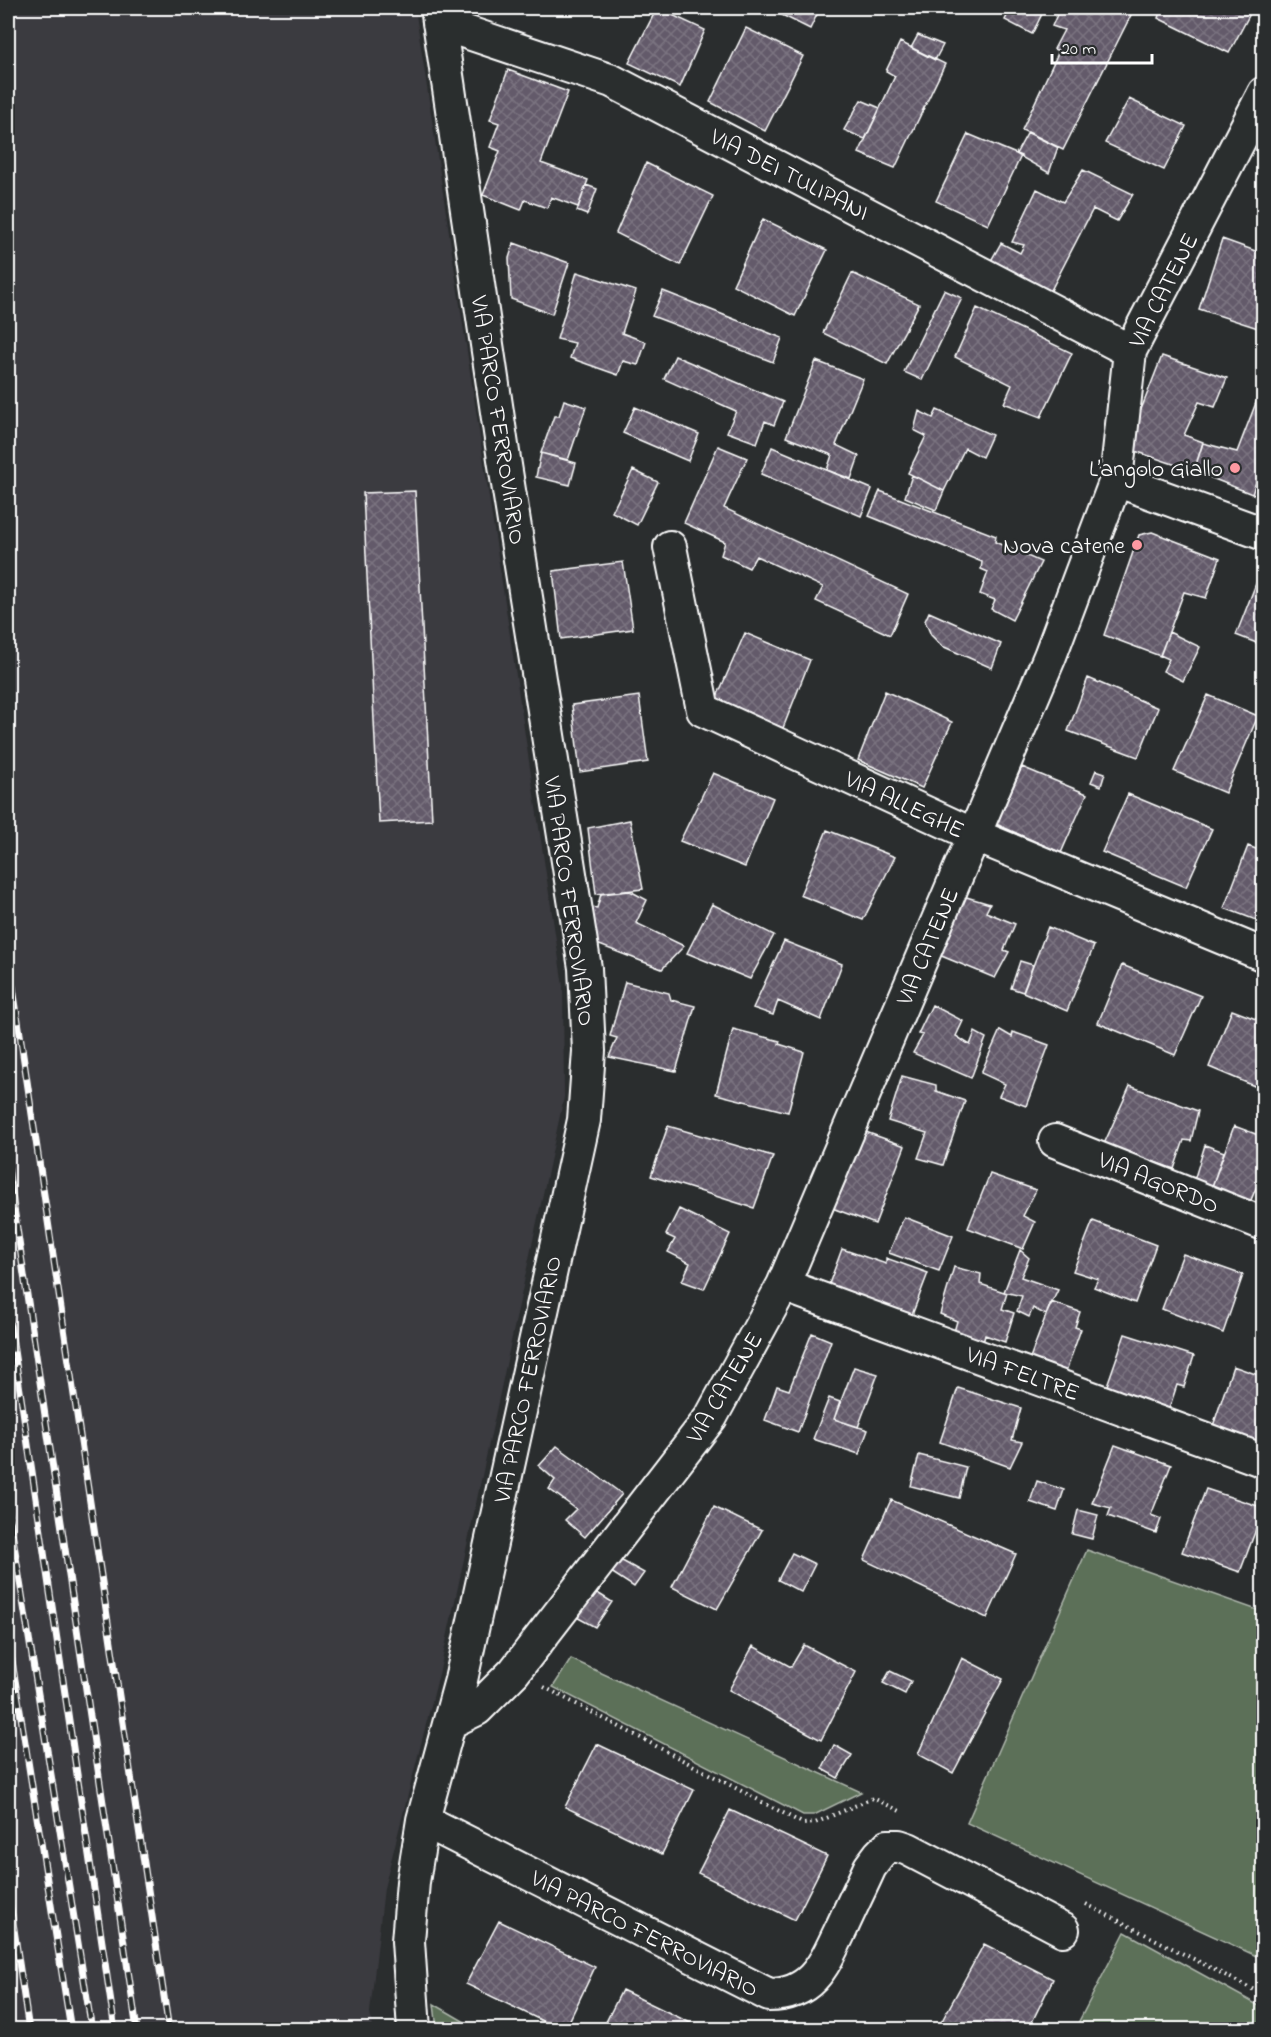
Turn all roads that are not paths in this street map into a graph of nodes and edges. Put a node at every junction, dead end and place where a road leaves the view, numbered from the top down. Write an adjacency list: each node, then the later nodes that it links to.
1 (438, 15): 3 (street, VIA DEI TULIPANI); 13 (street, VIA PARCO FERROVIARIO)
2 (1263, 93): 3 (street, VIA CATENE)
3 (1130, 351): 4 (street, VIA CATENE)
4 (1116, 480): 5 (street); 7 (street, VIA CATENE)
5 (1263, 534)
6 (670, 547): 7 (street, VIA ALLEGHE)
7 (974, 836): 8 (street, VIA ALLEGHE); 11 (street, VIA CATENE)
8 (1263, 955)
9 (1055, 1141): 10 (street, VIA AGORDO)
10 (1263, 1224)
11 (783, 1285): 12 (street, VIA FELTRE); 13 (street, VIA CATENE)
12 (1263, 1461)
13 (450, 1722): 14 (street, VIA PARCO FERROVIARIO)
14 (423, 1820): 15 (street, VIA PARCO FERROVIARIO); 16 (street, VIA PARCO FERROVIARIO)
15 (1063, 1930)
16 (414, 2030)

